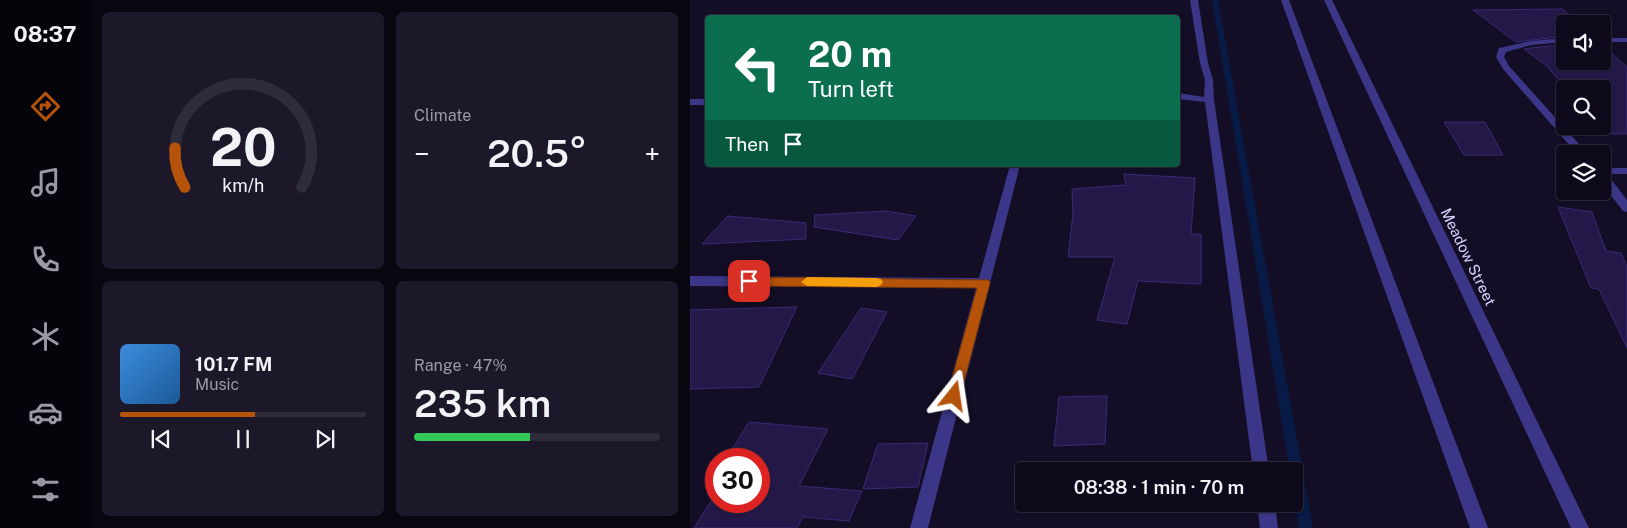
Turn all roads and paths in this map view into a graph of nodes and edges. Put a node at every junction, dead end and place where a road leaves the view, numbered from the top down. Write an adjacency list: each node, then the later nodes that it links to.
1 (1194, 0): 8 (street)
2 (1285, 0): 23 (street)
3 (1328, 0): 24 (street, Meadow Street)
4 (1611, 40): 5 (street)
5 (1627, 40)
6 (1556, 41): 11 (street)
7 (1180, 96): 8 (street)
8 (1209, 100): 19 (street)
9 (690, 102): 10 (street)
10 (705, 102)
11 (1575, 145)
12 (1014, 167): 18 (street)
13 (1611, 171): 14 (street)
14 (1627, 171)
15 (1611, 188): 16 (street)
16 (1627, 208)
17 (690, 281): 18 (street)
18 (984, 283): 21 (street)
19 (1260, 462)
20 (1267, 512): 22 (street)
21 (919, 528)
22 (1269, 528)
23 (1479, 528)
24 (1580, 528)

